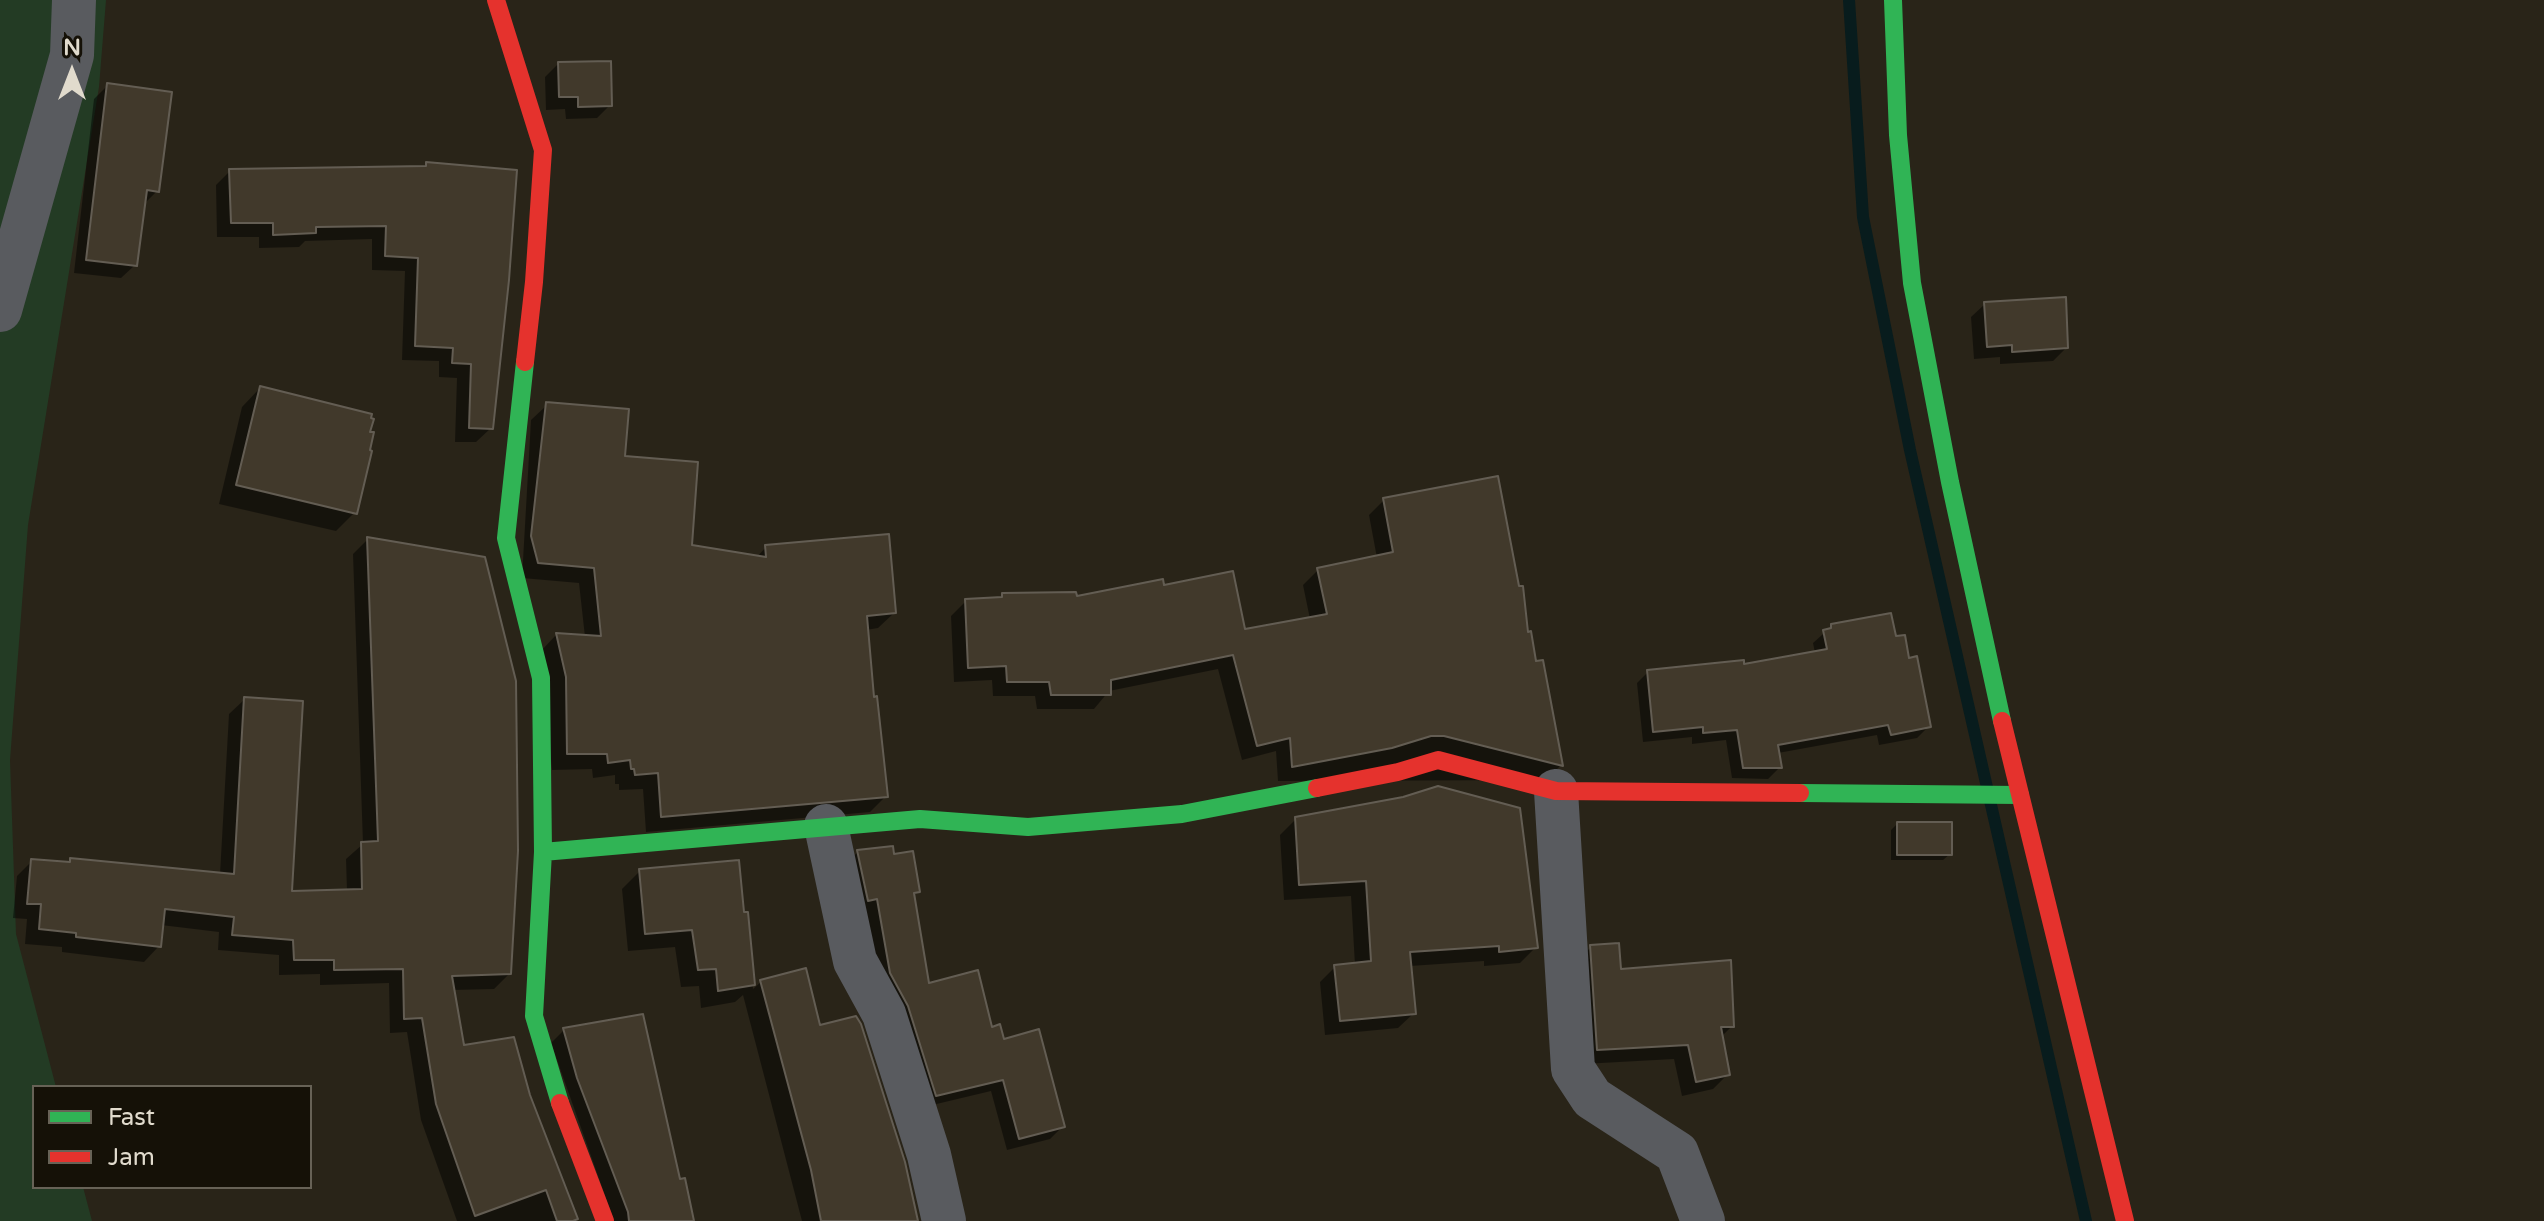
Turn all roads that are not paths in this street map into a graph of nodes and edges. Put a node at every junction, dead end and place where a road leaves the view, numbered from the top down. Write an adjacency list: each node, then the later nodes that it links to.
1 (74, 0): 4 (street)
2 (496, 0): 8 (street)
3 (1893, 0): 6 (street)
4 (0, 310)
5 (1556, 791): 6 (street); 7 (street); 11 (street)
6 (2020, 795): 12 (street)
7 (826, 826): 8 (street); 10 (street)
8 (543, 852): 9 (street)
9 (605, 1221)
10 (944, 1221)
11 (1703, 1221)
12 (2125, 1221)

